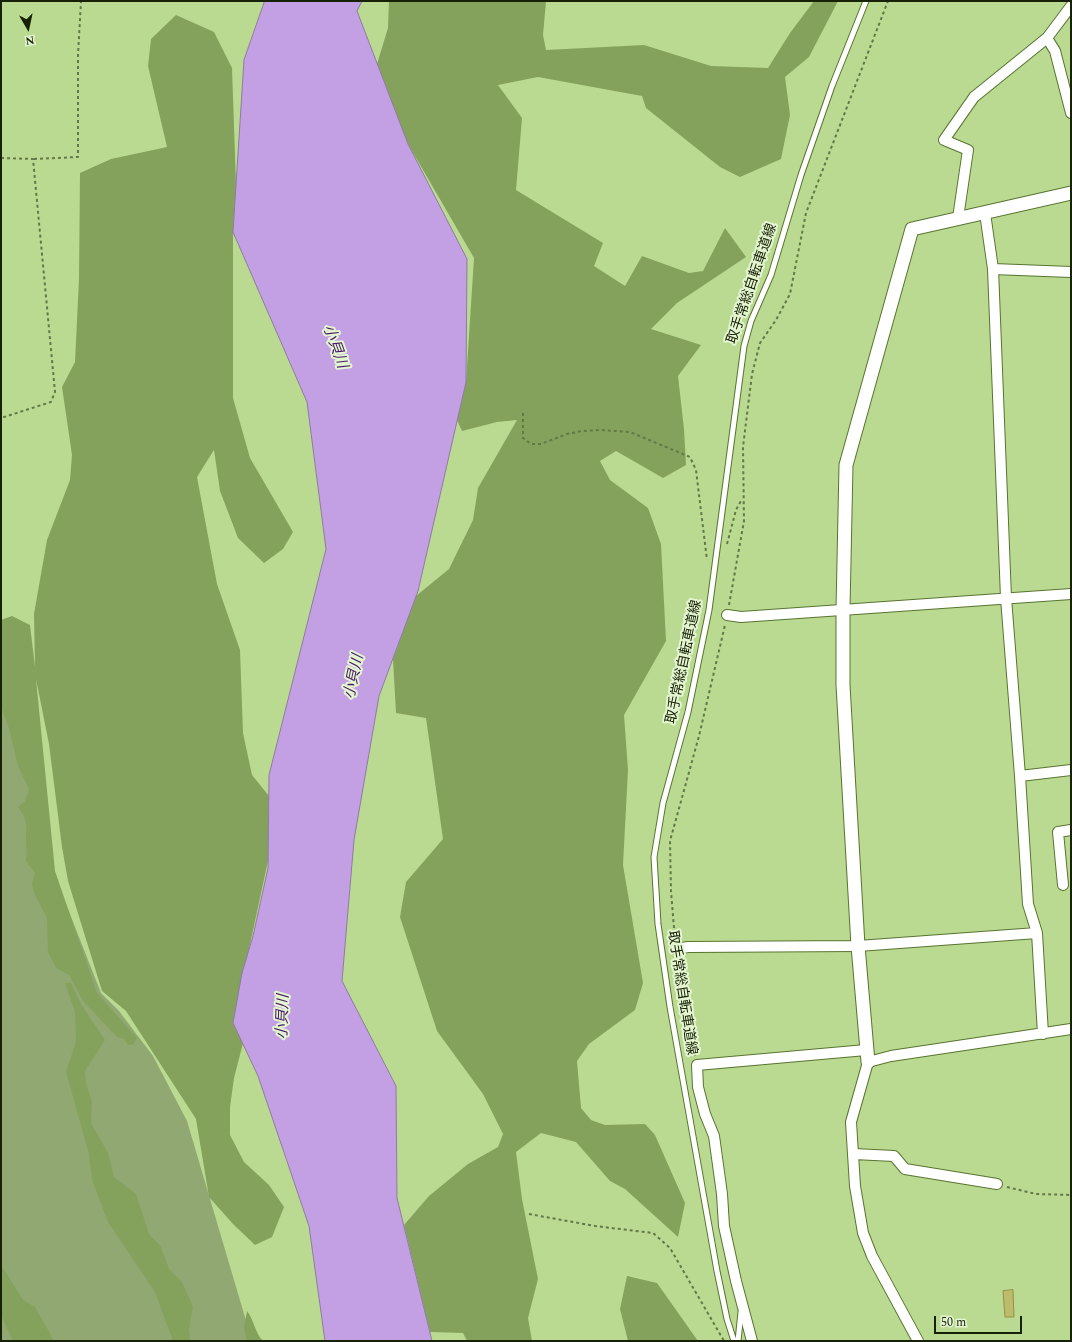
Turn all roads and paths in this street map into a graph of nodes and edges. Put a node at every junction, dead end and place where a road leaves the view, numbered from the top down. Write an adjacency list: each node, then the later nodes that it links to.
1 (81, 1): 8 (path)
2 (866, 1): 18 (lane, 取手常総自転車道線)
3 (888, 1): 16 (path)
4 (1071, 6): 5 (street)
5 (1047, 38): 6 (street); 11 (street)
6 (1071, 113)
7 (1, 158): 8 (path)
8 (33, 159): 15 (path)
9 (1071, 193): 10 (street)
10 (985, 213): 11 (street); 12 (street)
11 (958, 218): 21 (street)
12 (993, 269): 13 (street); 20 (street)
13 (1071, 272)
14 (523, 413): 18 (path)
15 (1, 418)
16 (743, 498): 17 (path); 22 (path)
17 (725, 550)
18 (716, 569): 40 (lane, 取手常総自転車道線)
19 (1071, 594): 20 (street)
20 (1006, 598): 21 (street); 24 (street)
21 (843, 609): 22 (street); 28 (street)
22 (727, 615): 29 (path)
23 (1071, 770): 24 (street)
24 (1020, 776): 27 (street)
25 (1071, 830): 26 (street)
26 (1063, 885)
27 (1038, 933): 28 (street); 31 (street)
28 (858, 946): 29 (street); 32 (street)
29 (676, 949): 33 (path)
30 (1071, 1029): 31 (street)
31 (1043, 1034): 32 (street)
32 (867, 1056): 33 (street); 34 (street)
33 (696, 1065): 38 (street)
34 (854, 1154): 35 (street); 43 (street)
35 (996, 1184): 36 (path)
36 (1071, 1195)
37 (529, 1214): 39 (path)
38 (742, 1301): 41 (lane); 42 (street)
39 (724, 1341)
40 (734, 1341)
41 (738, 1341)
42 (752, 1341)
43 (918, 1341)

